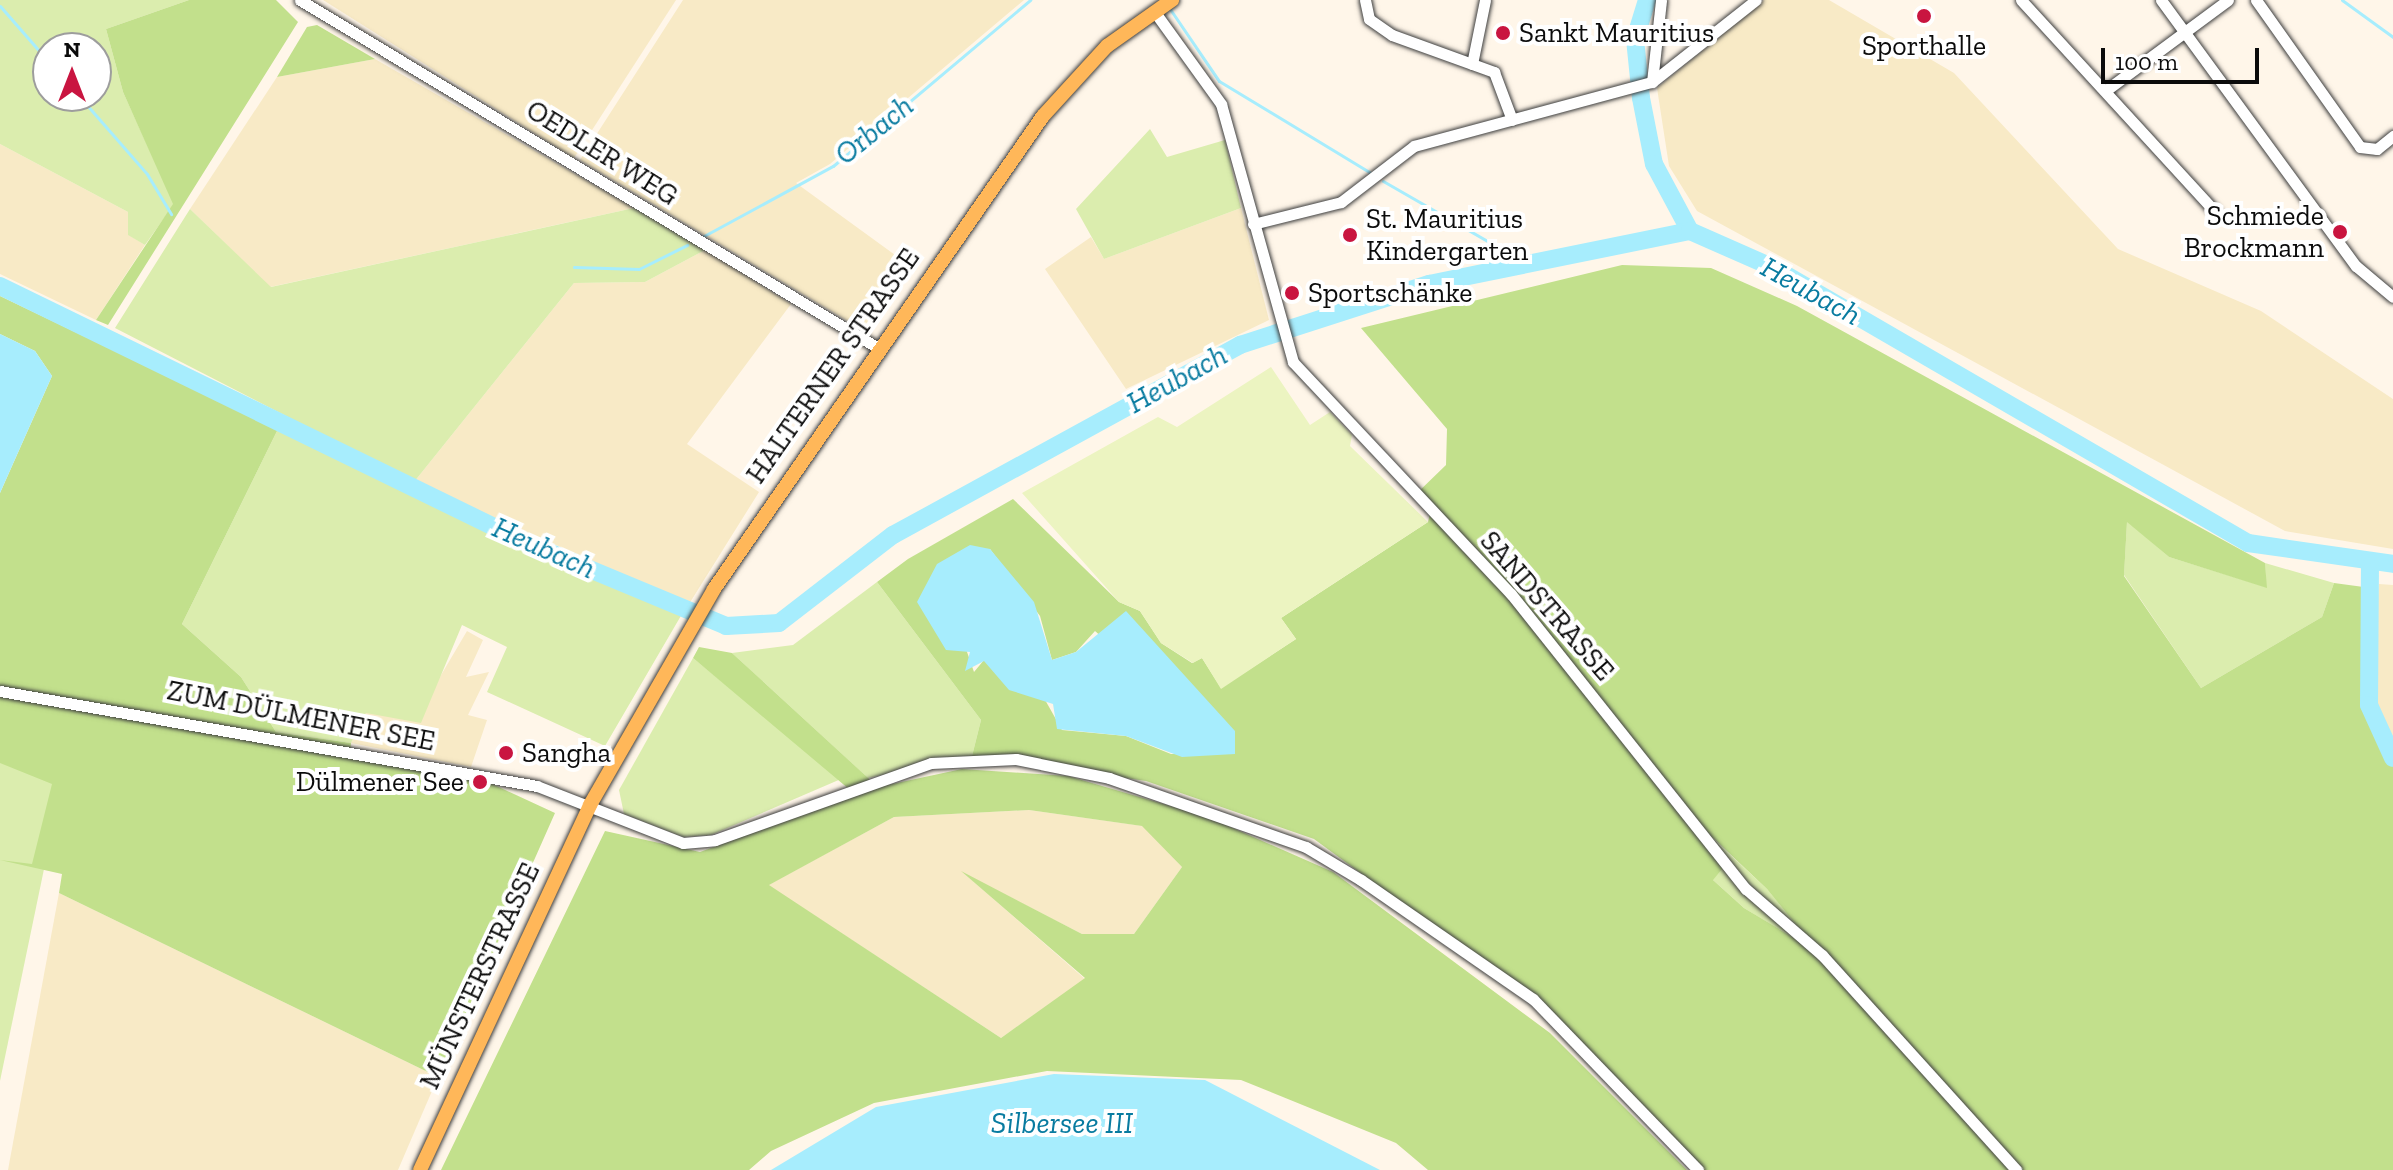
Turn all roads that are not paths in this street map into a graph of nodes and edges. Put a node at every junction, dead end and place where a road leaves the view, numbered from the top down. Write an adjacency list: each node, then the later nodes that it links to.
1 (300, 0): 10 (street, OEDLER WEG)
2 (1365, 0): 13 (street)
3 (1485, 0): 13 (street)
4 (1661, 0): 14 (street)
5 (1756, 0): 14 (street)
6 (2021, 0): 15 (street)
7 (2161, 0): 12 (street)
8 (2228, 0): 12 (street)
9 (2256, 0): 17 (street)
10 (315, 4): 21 (street, OEDLER WEG)
11 (1162, 6): 19 (street, SANDSTRASSE); 21 (main road, HALTERNER STRASSE)
12 (2184, 32): 15 (street); 20 (street)
13 (1472, 64): 16 (street)
14 (1649, 83): 16 (street)
15 (2109, 88): 18 (street)
16 (1512, 120): 19 (street)
17 (2393, 136)
18 (2216, 213)
19 (1253, 224): 26 (street, SANDSTRASSE)
20 (2393, 297)
21 (878, 348): 23 (main road, HALTERNER STRASSE)
22 (0, 691): 23 (street, ZUM DÜLMENER SEE)
23 (590, 805): 24 (main road, MÜNSTERSTRASSE); 25 (street, ZUM DÜLMENER SEE)
24 (420, 1170)
25 (1698, 1170)
26 (2016, 1170)

